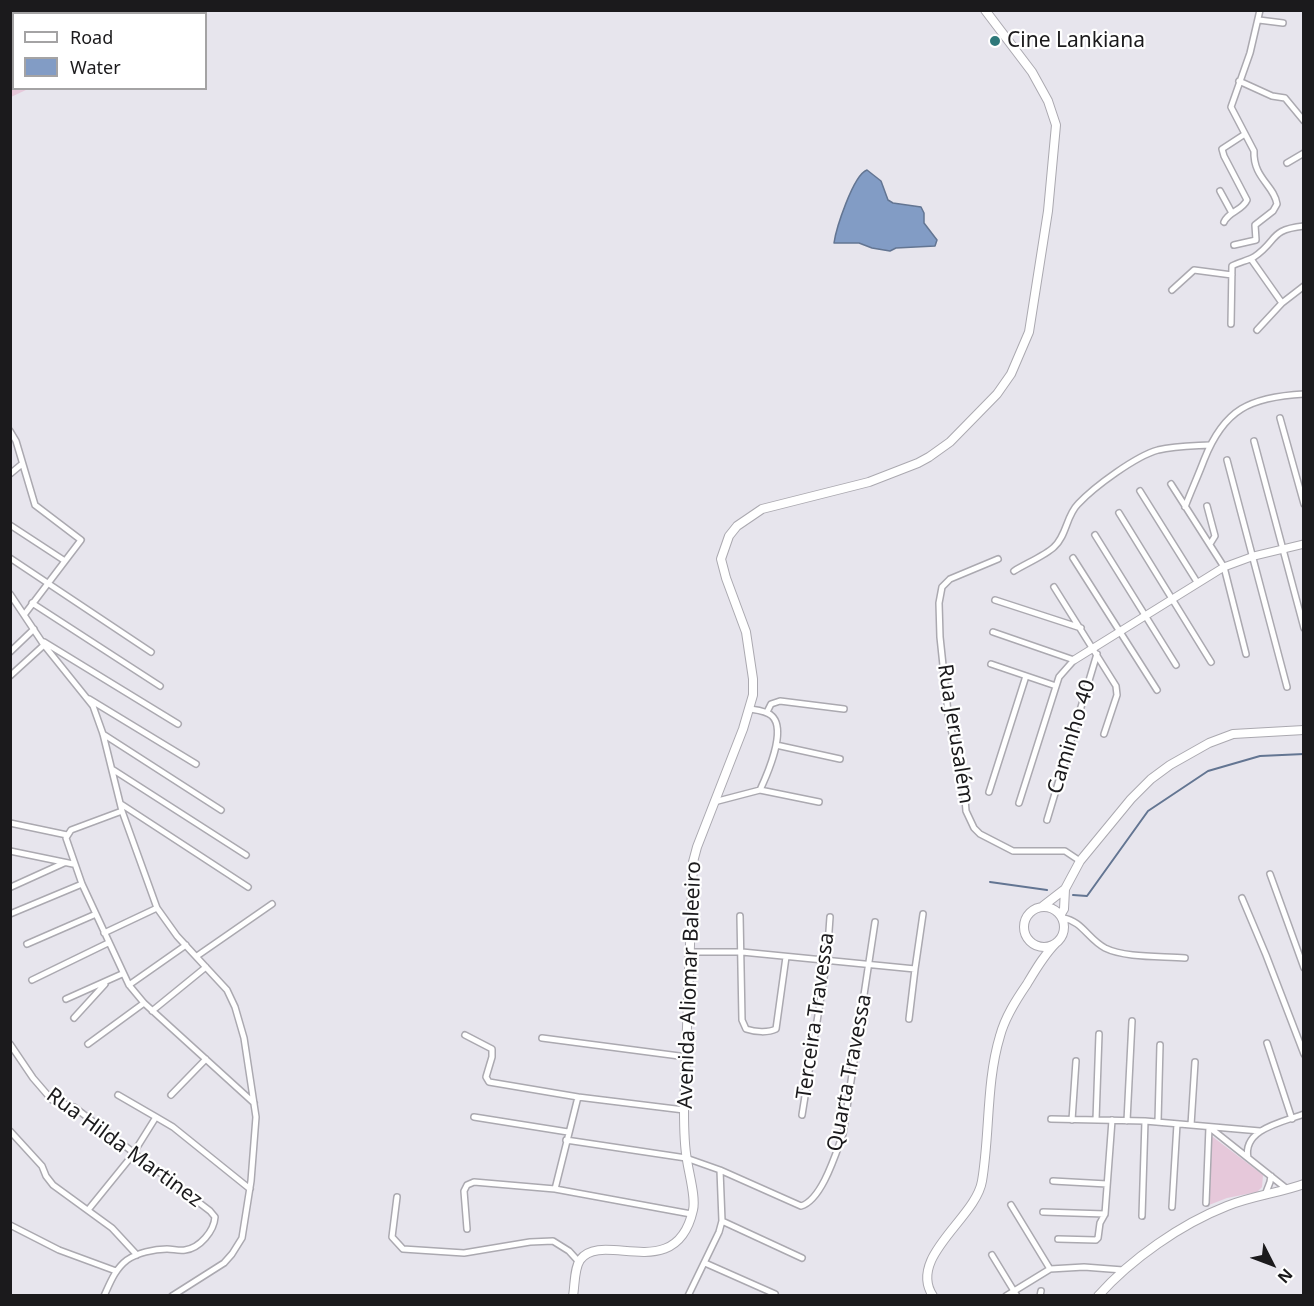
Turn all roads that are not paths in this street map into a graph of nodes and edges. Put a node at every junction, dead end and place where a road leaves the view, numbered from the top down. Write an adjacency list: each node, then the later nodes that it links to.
1 (985, 10): 78 (main road, Avenida Aliomar Baleeiro)
2 (1260, 10): 3 (street)
3 (1259, 20): 4 (street); 5 (street)
4 (1283, 23)
5 (1239, 81): 6 (street); 7 (street)
6 (1304, 121)
7 (1245, 134): 11 (street); 14 (street)
8 (1304, 153): 9 (street)
9 (1287, 164)
10 (1220, 191): 11 (street)
11 (1232, 213): 12 (street)
12 (1224, 222)
13 (1304, 226): 15 (street)
14 (1234, 245)
15 (1251, 259): 16 (street); 19 (street)
16 (1232, 275): 18 (street); 20 (street)
17 (1304, 286): 19 (street)
18 (1172, 290)
19 (1282, 303): 21 (street)
20 (1232, 324)
21 (1257, 330)
22 (1304, 394): 26 (street)
23 (1280, 418): 32 (street)
24 (10, 431): 28 (street)
25 (1254, 441): 40 (street)
26 (1209, 445): 34 (street); 47 (street)
27 (1227, 460): 41 (street)
28 (22, 464): 29 (street); 45 (street)
29 (10, 474)
30 (1171, 484): 34 (street)
31 (1140, 492): 48 (street)
32 (1304, 504)
33 (1207, 506): 38 (street)
34 (1185, 507): 38 (street)
35 (1119, 513): 52 (street)
36 (10, 525): 45 (street)
37 (1095, 536): 56 (street)
38 (1210, 544): 46 (street)
39 (1304, 544): 40 (street)
40 (1283, 550): 41 (street); 58 (street)
41 (1254, 556): 46 (street); 75 (street)
42 (10, 558): 49 (street)
43 (1073, 558): 61 (street)
44 (998, 559): 101 (street, Rua Jerusalém)
45 (65, 561): 49 (street)
46 (1224, 567): 48 (street); 66 (street)
47 (1014, 571)
48 (1197, 582): 52 (street)
49 (48, 583): 54 (street); 64 (street)
50 (1054, 587): 57 (street)
51 (10, 594): 55 (street)
52 (1171, 599): 56 (street); 68 (street)
53 (995, 600): 57 (street)
54 (32, 603): 55 (street); 73 (street)
55 (24, 615): 59 (street)
56 (1145, 616): 61 (street); 70 (street)
57 (1081, 628): 65 (street)
58 (1304, 628)
59 (34, 629): 62 (street); 63 (street)
60 (993, 632): 67 (street)
61 (1120, 632): 65 (street); 76 (street)
62 (43, 643): 71 (street); 77 (street); 81 (street)
63 (12, 648)
64 (151, 652)
65 (1095, 652): 67 (street); 84 (street); 96 (street, Caminho 40)
66 (1246, 654)
67 (1074, 660): 74 (street)
68 (1211, 662)
69 (991, 664): 72 (street)
70 (1176, 665)
71 (10, 676)
72 (1026, 676): 74 (street); 90 (street)
73 (160, 686)
74 (1056, 686): 93 (street)
75 (1287, 687)
76 (1157, 690)
77 (89, 699): 83 (street); 87 (street)
78 (750, 709): 80 (street); 91 (main road, Avenida Aliomar Baleeiro)
79 (844, 709): 80 (street)
80 (767, 712): 85 (street)
81 (178, 724)
82 (1304, 729): 101 (main road)
83 (103, 734): 88 (street); 95 (street)
84 (1104, 734)
85 (776, 745): 86 (street); 89 (street)
86 (840, 759)
87 (196, 764)
88 (112, 769): 94 (street); 100 (street)
89 (760, 790): 91 (street); 92 (street)
90 (989, 792)
91 (714, 802): 127 (main road, Avenida Aliomar Baleeiro)
92 (819, 802)
93 (1019, 803)
94 (122, 807): 98 (street); 107 (street); 112 (street)
95 (221, 810)
96 (1047, 820)
97 (10, 823): 98 (street)
98 (67, 835): 103 (street)
99 (10, 851): 102 (street)
100 (246, 855)
101 (1080, 861): 108 (main road)
102 (66, 863): 103 (street); 106 (street)
103 (73, 864): 105 (street)
104 (1270, 873): 135 (street)
105 (82, 884): 113 (street); 114 (street)
106 (11, 887)
107 (248, 887)
108 (1065, 889): 111 (main road); 117 (main road)
109 (1242, 898): 154 (street)
110 (272, 904): 128 (street)
111 (1043, 906): 117 (main road); 123 (main road)
112 (157, 908): 120 (street); 125 (street)
113 (10, 914)
114 (96, 914): 120 (street); 122 (street)
115 (923, 914): 136 (street)
116 (740, 916): 126 (street)
117 (1062, 916): 124 (main road); 130 (street)
118 (830, 918): 131 (street, Terceira Travessa)
119 (875, 922): 132 (street, Quarta Travessa)
120 (104, 933): 121 (street)
121 (108, 943): 137 (street); 138 (street)
122 (27, 944)
123 (1033, 944): 124 (main road); 134 (main road)
124 (1056, 944): 134 (main road)
125 (186, 945): 128 (street); 140 (street)
126 (742, 951): 127 (street); 129 (street); 129 (street)
127 (689, 952): 155 (main road, Avenida Aliomar Baleeiro)
128 (197, 956): 133 (street)
129 (786, 957): 131 (street)
130 (1185, 958)
131 (827, 959): 132 (street); 165 (street, Terceira Travessa)
132 (870, 964): 136 (street); 186 (street, Quarta Travessa)
133 (206, 967): 143 (street); 162 (street)
134 (1036, 968): 222 (main road)
135 (1304, 968)
136 (915, 969): 145 (street)
137 (122, 974): 139 (street); 140 (street)
138 (32, 980)
139 (108, 981): 141 (street); 144 (street)
140 (129, 985): 142 (street)
141 (66, 999)
142 (144, 1003): 143 (street); 152 (street)
143 (152, 1011): 156 (street)
144 (74, 1018)
145 (909, 1019)
146 (1132, 1021): 173 (street)
147 (1099, 1034): 171 (street)
148 (465, 1035): 161 (street)
149 (542, 1038): 155 (street)
150 (1267, 1043): 169 (street)
151 (10, 1044): 183 (street, Rua Hilda Martinez)
152 (88, 1044)
153 (1160, 1045): 175 (street)
154 (1304, 1054)
155 (687, 1057): 163 (main road, Avenida Aliomar Baleeiro)
156 (206, 1059): 160 (street); 162 (street)
157 (1076, 1062): 170 (street)
158 (1194, 1062): 177 (street)
159 (118, 1095): 166 (street)
160 (171, 1095)
161 (578, 1096): 163 (street); 181 (street)
162 (254, 1103): 191 (street)
163 (684, 1110): 184 (main road, Avenida Aliomar Baleeiro)
164 (1304, 1114): 169 (street)
165 (802, 1115)
166 (156, 1117): 183 (street); 191 (street)
167 (474, 1117): 181 (street)
168 (1051, 1119): 170 (street)
169 (1292, 1119): 180 (street)
170 (1072, 1120): 171 (street)
171 (1096, 1120): 172 (street)
172 (1112, 1120): 173 (street); 189 (street)
173 (1127, 1121): 174 (street)
174 (1145, 1121): 175 (street); 203 (street)
175 (1158, 1122): 176 (street)
176 (1177, 1124): 177 (street); 198 (street)
177 (1191, 1125): 178 (street)
178 (1209, 1127): 180 (street); 185 (street); 196 (street)
179 (10, 1131): 199 (street)
180 (1260, 1131): 185 (street)
181 (568, 1132): 182 (street)
182 (566, 1140): 184 (street); 192 (street)
183 (134, 1152): 199 (street); 208 (street, Rua Hilda Martinez)
184 (686, 1158): 186 (street); 201 (main road, Avenida Aliomar Baleeiro)
185 (1248, 1158): 187 (street)
186 (720, 1170): 204 (street)
187 (1271, 1176): 193 (street); 194 (street)
188 (1053, 1181): 189 (street)
189 (1107, 1184): 202 (street)
190 (1304, 1184): 193 (main road)
191 (250, 1189): 220 (street)
192 (555, 1189): 201 (street); 206 (street)
193 (1287, 1189): 194 (main road)
194 (1265, 1195): 214 (main road)
195 (398, 1197): 211 (street)
196 (1206, 1203)
197 (1011, 1205): 213 (street)
198 (1173, 1206)
199 (88, 1210): 208 (street)
200 (1043, 1212): 202 (street)
201 (692, 1214): 211 (main road)
202 (1105, 1214): 207 (street)
203 (1142, 1216)
204 (722, 1221): 210 (street); 212 (street)
205 (10, 1225): 215 (street)
206 (467, 1229)
207 (1058, 1239)
208 (136, 1255): 215 (street, Rua Hilda Martinez)
209 (992, 1255): 216 (street)
210 (802, 1258)
211 (579, 1262): 218 (main road)
212 (705, 1263): 217 (street); 221 (street)
213 (1050, 1269): 214 (street); 216 (street)
214 (1123, 1270): 224 (main road)
215 (116, 1271): 219 (street, Rua Hilda Martinez)
216 (1016, 1293): 223 (street)
217 (775, 1294)
218 (574, 1295)
219 (104, 1296)
220 (172, 1296)
221 (688, 1296)
222 (933, 1296)
223 (1006, 1296)
224 (1098, 1296)

